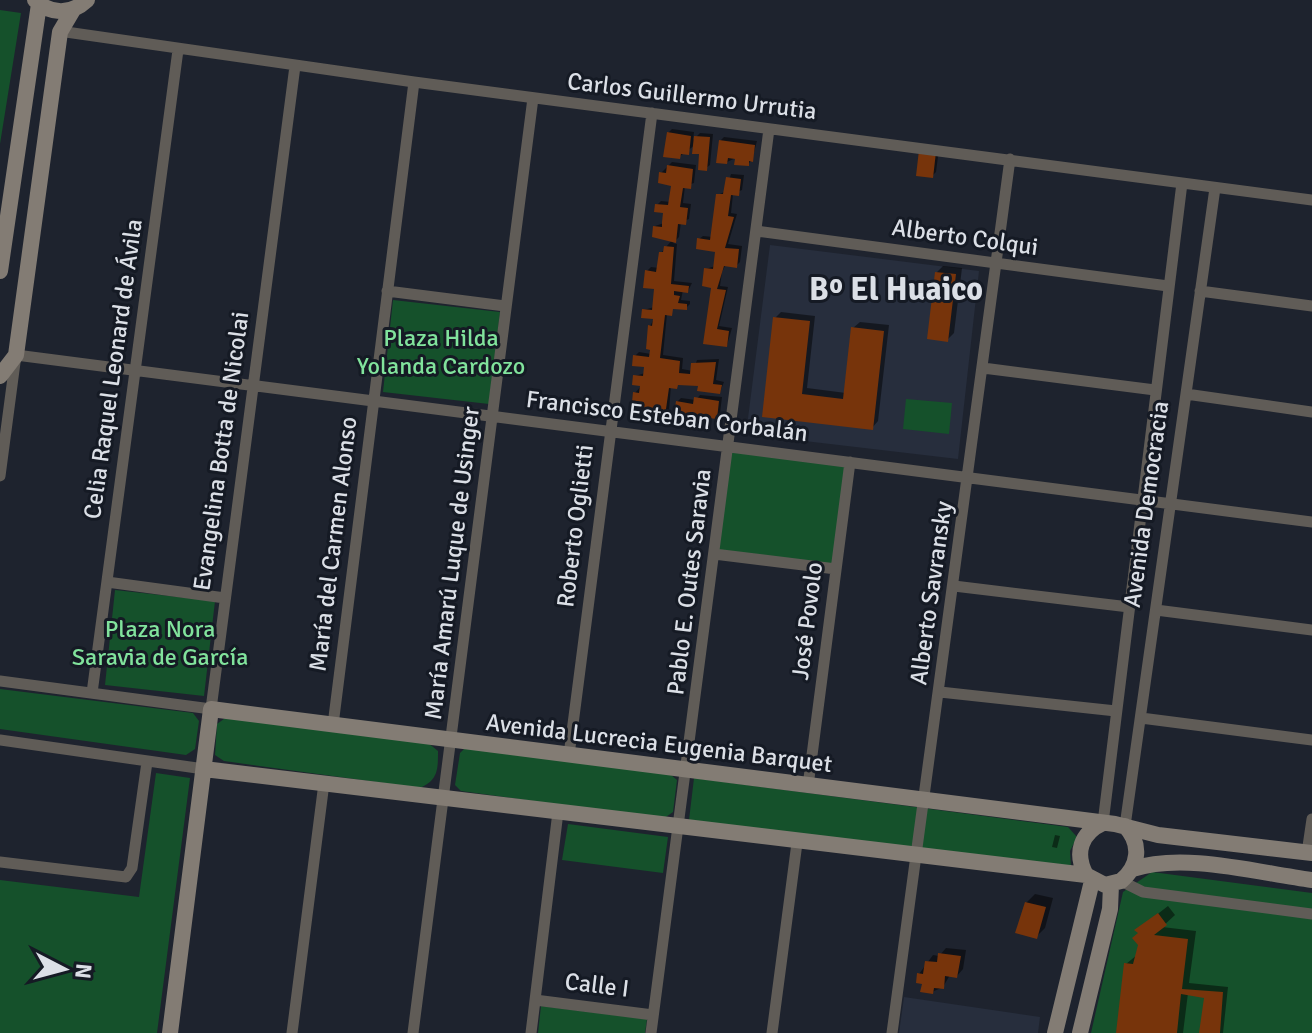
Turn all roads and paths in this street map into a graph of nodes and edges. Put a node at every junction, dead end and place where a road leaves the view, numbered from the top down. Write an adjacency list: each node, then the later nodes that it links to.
1 (37, 2): 2 (street); 16 (street)
2 (80, 5): 3 (street)
3 (63, 32): 4 (street, Carlos Guillermo Urrutia); 22 (street)
4 (178, 50): 5 (street, Carlos Guillermo Urrutia); 24 (street, Celia Raquel Leonard de Ávila)
5 (295, 66): 6 (street, Carlos Guillermo Urrutia); 26 (street, Evangelina Botta de Nicolai)
6 (414, 82): 7 (street, Carlos Guillermo Urrutia); 18 (street, María del Carmen Alonso)
7 (533, 98): 8 (street, Carlos Guillermo Urrutia); 20 (street, María Amarú Luque de Usinger)
8 (652, 113): 9 (street, Carlos Guillermo Urrutia); 32 (street, Roberto Oglietti)
9 (769, 129): 10 (street, Carlos Guillermo Urrutia); 14 (street, Pablo E. Outes Saravia)
10 (1010, 159): 11 (street, Carlos Guillermo Urrutia); 15 (street, Alberto Savransky)
11 (1182, 183): 12 (street, Carlos Guillermo Urrutia); 17 (street, Avenida Democracia)
12 (1215, 188): 13 (street, Carlos Guillermo Urrutia); 19 (street, Avenida Democracia)
13 (1312, 200)
14 (756, 231): 15 (street, Alberto Colqui); 33 (street, Pablo E. Outes Saravia)
15 (997, 264): 17 (street, Alberto Colqui); 23 (street, Alberto Savransky)
16 (0, 271)
17 (1168, 286): 27 (street, Avenida Democracia)
18 (387, 291): 20 (street); 29 (street, María del Carmen Alonso)
19 (1200, 291): 21 (street); 28 (street, Avenida Democracia)
20 (505, 306): 31 (street, María Amarú Luque de Usinger)
21 (1312, 306)
22 (16, 355): 24 (street, Francisco Esteban Corbalán); 25 (street); 35 (street)
23 (983, 368): 27 (street); 36 (street, Alberto Savransky)
24 (135, 370): 26 (street, Francisco Esteban Corbalán); 42 (street, Celia Raquel Leonard de Ávila)
25 (0, 376)
26 (254, 386): 29 (street, Francisco Esteban Corbalán); 44 (street, Evangelina Botta de Nicolai)
27 (1155, 390): 37 (street, Avenida Democracia)
28 (1186, 394): 30 (street); 38 (street, Avenida Democracia)
29 (373, 400): 31 (street, Francisco Esteban Corbalán); 54 (street, María del Carmen Alonso)
30 (1312, 412)
31 (493, 416): 32 (street, Francisco Esteban Corbalán); 57 (street, María Amarú Luque de Usinger)
32 (610, 431): 33 (street, Francisco Esteban Corbalán); 58 (street, Roberto Oglietti)
33 (728, 446): 34 (street, Francisco Esteban Corbalán); 40 (street, Pablo E. Outes Saravia)
34 (850, 462): 36 (street, Francisco Esteban Corbalán); 41 (street, José Povolo)
35 (0, 476)
36 (968, 477): 37 (street, Francisco Esteban Corbalán); 43 (street, Alberto Savransky)
37 (1142, 499): 38 (street, Francisco Esteban Corbalán); 45 (street, Avenida Democracia)
38 (1171, 503): 39 (street, Francisco Esteban Corbalán); 46 (street, Avenida Democracia)
39 (1312, 522)
40 (714, 554): 41 (street); 61 (street, Pablo E. Outes Saravia)
41 (836, 569): 63 (street, José Povolo)
42 (107, 582): 44 (street); 50 (street, Celia Raquel Leonard de Ávila)
43 (954, 586): 45 (street); 49 (street, Alberto Savransky)
44 (225, 598): 51 (street, Evangelina Botta de Nicolai)
45 (1129, 607): 52 (street, Avenida Democracia)
46 (1156, 610): 47 (street); 53 (street, Avenida Democracia)
47 (1312, 630)
48 (0, 681): 50 (street, Avenida Lucrecia Eugenia Barquet)
49 (940, 692): 52 (street); 65 (street, Alberto Savransky)
50 (92, 693): 51 (street, Avenida Lucrecia Eugenia Barquet)
51 (211, 709): 54 (street, Avenida Lucrecia Eugenia Barquet); 60 (street, Evangelina Botta de Nicolai)
52 (1116, 711): 68 (street, Avenida Democracia)
53 (1141, 718): 56 (street); 69 (street, Avenida Democracia)
54 (333, 725): 57 (street, Avenida Lucrecia Eugenia Barquet)
55 (0, 740): 59 (street)
56 (1312, 740)
57 (451, 741): 58 (street, Avenida Lucrecia Eugenia Barquet); 64 (street, María Amarú Luque de Usinger)
58 (569, 755): 61 (street, Avenida Lucrecia Eugenia Barquet)
59 (147, 762): 60 (street); 74 (street)
60 (204, 769): 62 (street); 82 (street, Evangelina Botta de Nicolai)
61 (687, 769): 63 (street, Avenida Lucrecia Eugenia Barquet); 70 (street, Pablo E. Outes Saravia)
62 (324, 783): 64 (street); 83 (street)
63 (808, 786): 65 (street, Avenida Lucrecia Eugenia Barquet)
64 (444, 798): 66 (street); 84 (street, María Amarú Luque de Usinger)
65 (926, 800): 68 (street, Avenida Lucrecia Eugenia Barquet); 73 (street, Alberto Savransky)
66 (558, 812): 70 (street); 80 (street)
67 (1312, 819): 72 (street)
68 (1103, 823): 69 (street, Avenida Lucrecia Eugenia Barquet); 76 (street)
69 (1125, 826): 72 (street, Avenida Lucrecia Eugenia Barquet); 75 (street)
70 (679, 827): 71 (street); 81 (street, Pablo E. Outes Saravia)
71 (797, 843): 73 (street); 87 (street)
72 (1310, 853)
73 (917, 857): 76 (street); 88 (street, Alberto Savransky)
74 (0, 862)
75 (1133, 869): 77 (street); 78 (street)
76 (1089, 878): 78 (street); 89 (street)
77 (1312, 880)
78 (1116, 883): 79 (street); 90 (street)
79 (1312, 914)
80 (535, 1000): 81 (street, Calle I); 85 (street)
81 (653, 1015): 86 (street, Pablo E. Outes Saravia)
82 (170, 1033)
83 (292, 1033)
84 (413, 1033)
85 (531, 1033)
86 (651, 1033)
87 (772, 1033)
88 (892, 1033)
89 (1055, 1033)
90 (1080, 1033)

